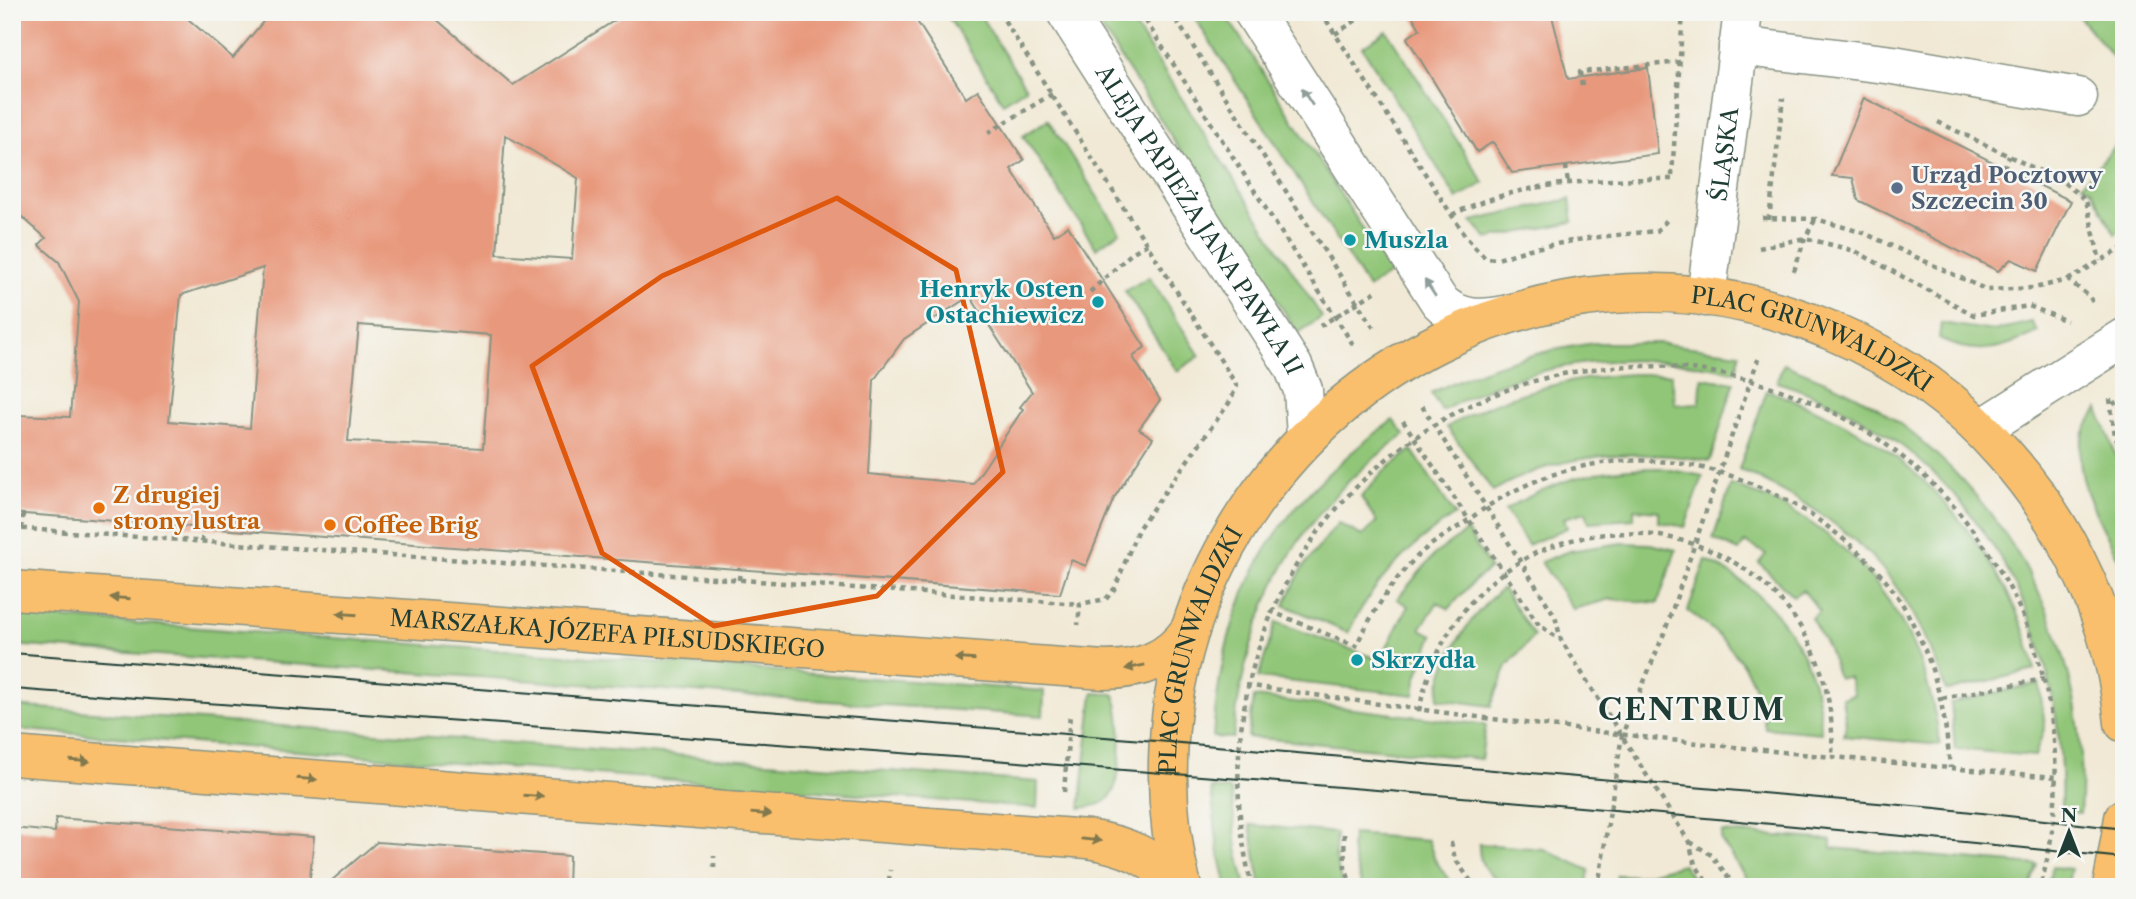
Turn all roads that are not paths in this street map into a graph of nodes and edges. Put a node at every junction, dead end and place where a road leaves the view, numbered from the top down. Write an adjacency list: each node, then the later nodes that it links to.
1 (1066, 12): 8 (street, ALEJA PAPIEŻA JANA PAWŁA II)
2 (1253, 12): 6 (street, one-way to 2)
3 (1740, 29): 4 (street); 5 (street, ŚLĄSKA)
4 (2078, 97)
5 (1706, 297): 6 (main road, PLAC GRUNWALDZKI); 9 (main road, PLAC GRUNWALDZKI)
6 (1511, 313): 8 (main road, PLAC GRUNWALDZKI)
7 (2124, 338): 9 (street)
8 (1316, 427): 11 (main road, PLAC GRUNWALDZKI)
9 (1981, 429): 12 (main road, PLAC GRUNWALDZKI)
10 (12, 590): 11 (main road, MARSZAŁKA JÓZEFA PIŁSUDSKIEGO, one-way to 10)
11 (1190, 630): 16 (main road, PLAC GRUNWALDZKI)
12 (2123, 717)
13 (12, 756): 15 (main road, one-way to 15)
14 (2124, 818): 17 (main road)
15 (1177, 887)
16 (1182, 887)
17 (2112, 887)

